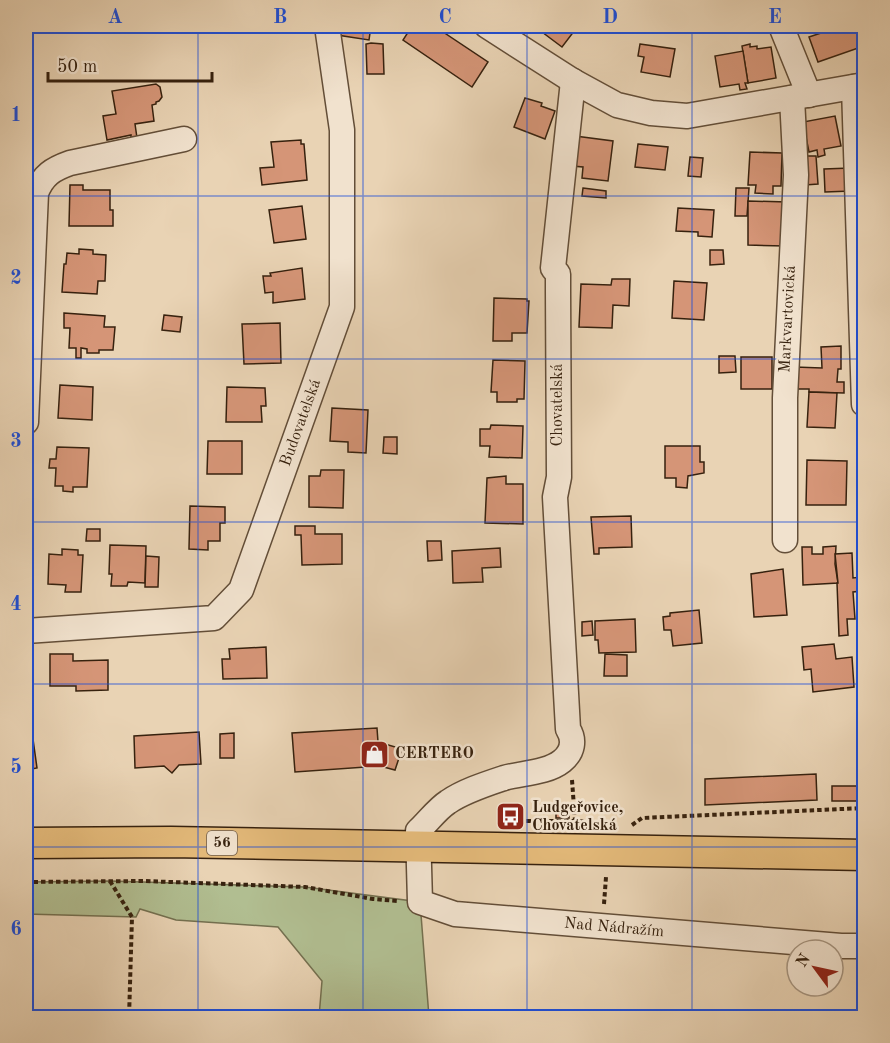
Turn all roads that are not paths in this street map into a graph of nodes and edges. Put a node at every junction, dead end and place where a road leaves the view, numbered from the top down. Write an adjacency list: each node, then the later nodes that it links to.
1 (327, 26): 11 (street, Budovatelská)
2 (487, 26): 4 (street)
3 (781, 26): 6 (street, Markvartovická)
4 (573, 81): 6 (street); 13 (street, Chovatelská)
5 (859, 86): 6 (street); 8 (street)
6 (801, 97): 10 (street, Markvartovická)
7 (184, 139): 9 (street)
8 (864, 404)
9 (26, 422)
10 (785, 540)
11 (26, 631)
12 (26, 843): 13 (main road, 56)
13 (418, 847): 14 (main road, 56); 15 (street, Nad Nádražím)
14 (864, 855)
15 (864, 946)

